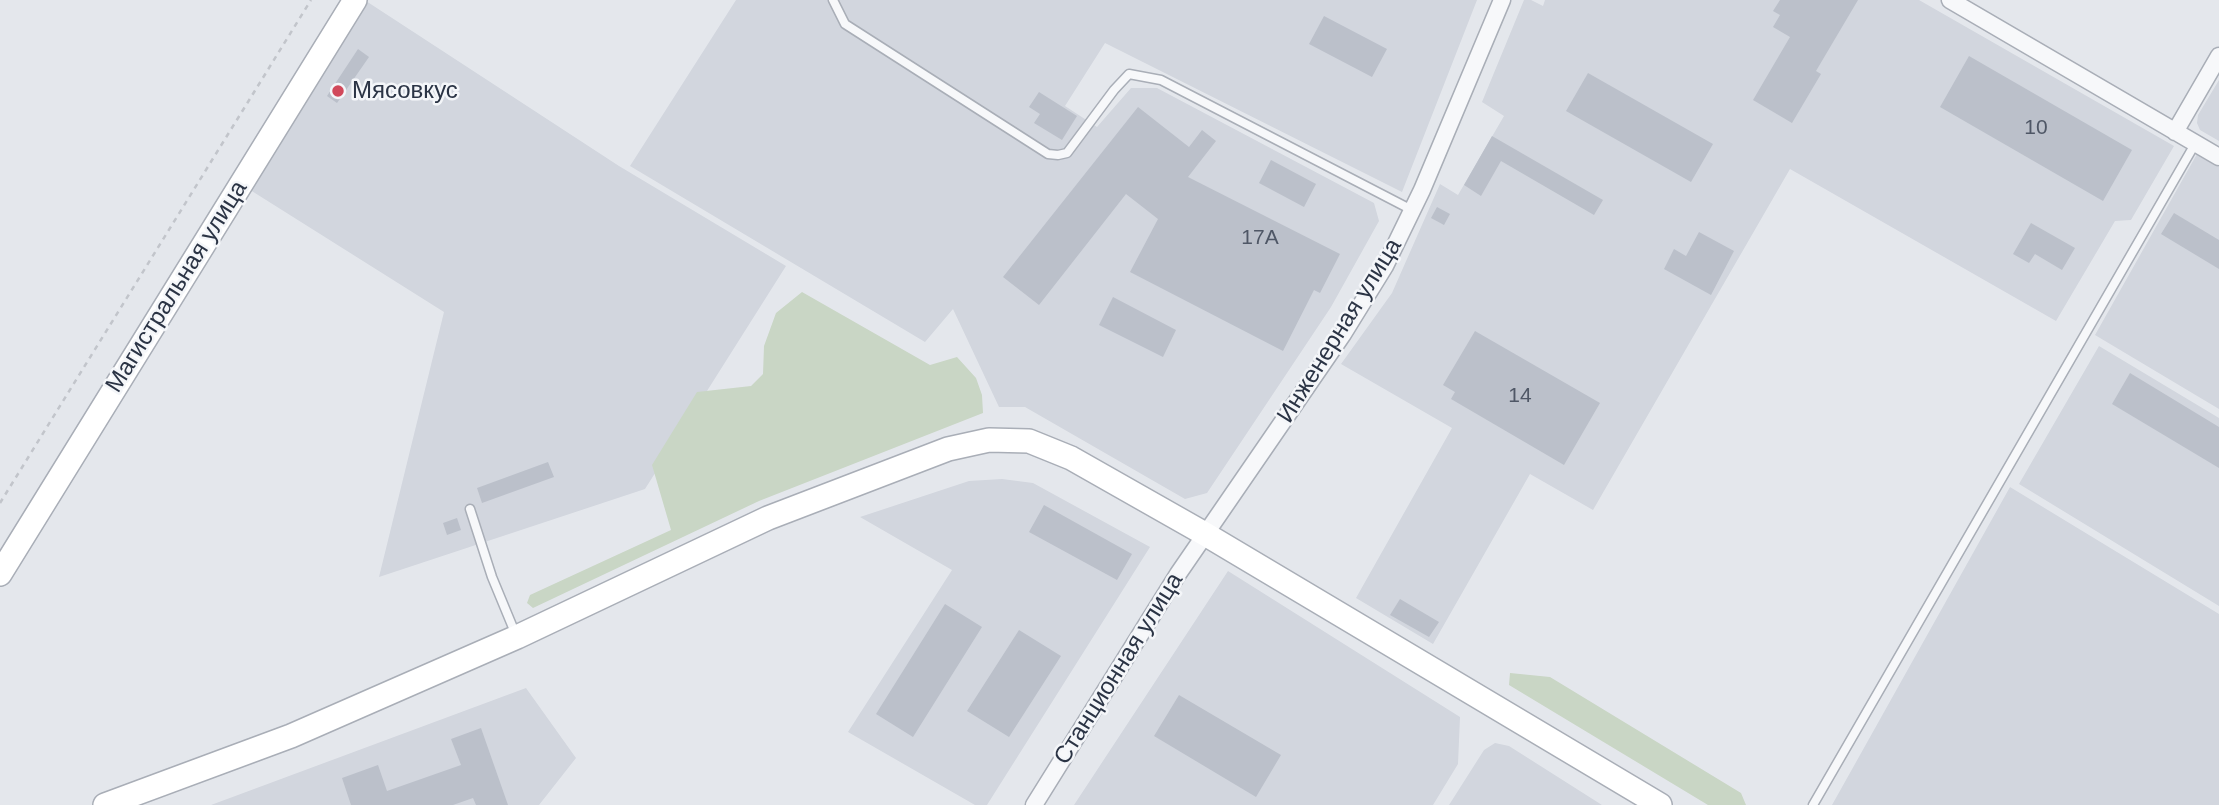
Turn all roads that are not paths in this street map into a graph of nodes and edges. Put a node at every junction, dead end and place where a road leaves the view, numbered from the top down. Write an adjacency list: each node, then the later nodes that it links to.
1 (833, 0): 9 (lane)
2 (1502, 0): 9 (street, Инженерная улица)
3 (1950, 0): 6 (street)
4 (352, 1): 12 (street, Магистральная улица)
5 (2219, 56): 6 (street)
6 (2175, 132): 7 (street)
7 (2195, 144): 8 (street); 17 (lane)
8 (2219, 157)
9 (1412, 210): 11 (street, Инженерная улица)
10 (470, 509): 13 (lane)
11 (1206, 534): 13 (street); 15 (street, Станционная улица); 16 (street)
12 (0, 574)
13 (517, 637): 14 (street)
14 (106, 805)
15 (1034, 805)
16 (1660, 805)
17 (1813, 805)

